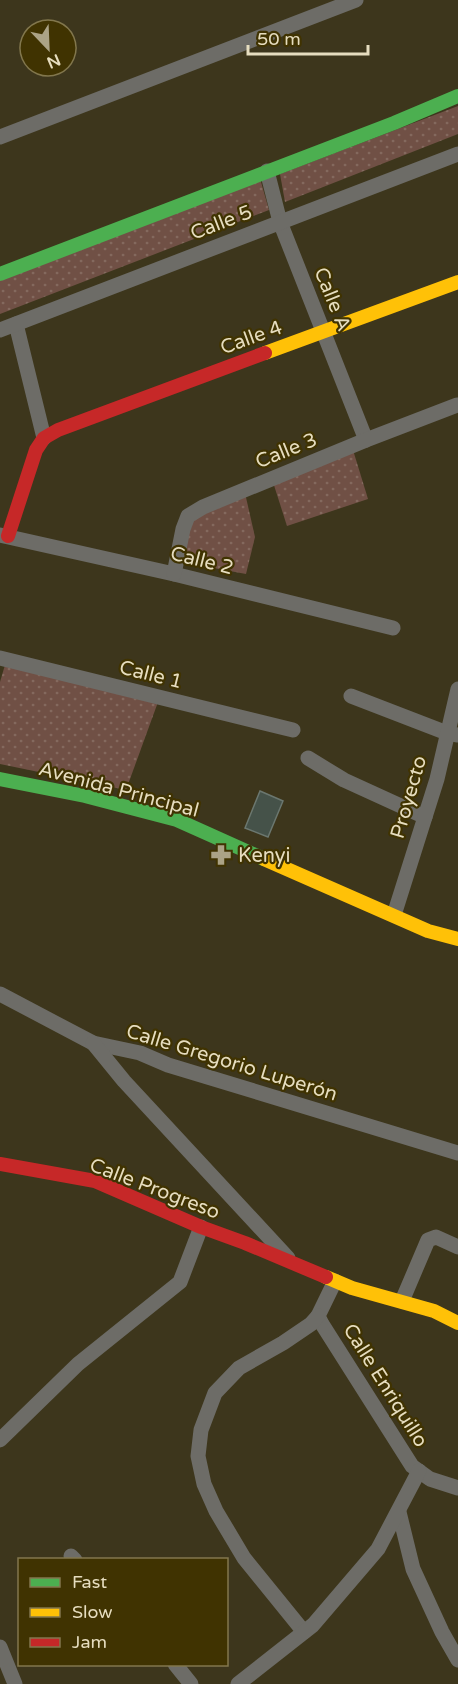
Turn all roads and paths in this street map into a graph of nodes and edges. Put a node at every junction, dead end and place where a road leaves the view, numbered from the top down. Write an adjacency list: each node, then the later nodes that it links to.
1 (356, 0): 2 (street)
2 (325, 6): 4 (street)
3 (458, 96): 6 (street)
4 (0, 137)
5 (458, 154): 7 (street, Calle 5)
6 (267, 171): 7 (street, Calle A); 8 (street)
7 (280, 222): 10 (street, Calle 5); 12 (street, Calle A)
8 (0, 274)
9 (458, 282): 12 (street, Calle 4)
10 (16, 324): 11 (street, Calle 5); 14 (street)
11 (0, 330)
12 (322, 331): 14 (street, Calle 4); 15 (street, Calle A)
13 (457, 405): 15 (street, Calle 3)
14 (44, 438): 16 (street)
15 (366, 440): 17 (street, Calle 3)
16 (4, 536): 17 (street, Calle 2)
17 (174, 574): 18 (street, Calle 2)
18 (393, 628)
19 (0, 658): 22 (street, Calle 1)
20 (458, 689): 23 (street, Proyecto)
21 (351, 696): 23 (street)
22 (293, 730)
23 (453, 734): 26 (street, Proyecto)
24 (308, 758): 26 (street)
25 (0, 779): 27 (street, Avenida Principal)
26 (425, 817): 27 (street, Proyecto)
27 (394, 915): 28 (street, Avenida Principal)
28 (458, 939)
29 (0, 994): 30 (street, Calle Gregorio Luperón)
30 (93, 1043): 31 (street, Calle Gregorio Luperón); 35 (street)
31 (458, 1153)
32 (0, 1164): 33 (street, Calle Progreso)
33 (201, 1227): 35 (street, Calle Progreso); 40 (street)
34 (458, 1247): 37 (street)
35 (292, 1262): 36 (street, Calle Progreso)
36 (335, 1281): 37 (street, Calle Progreso); 38 (street, Calle Enriquillo)
37 (402, 1301): 39 (street, Calle Progreso)
38 (318, 1316): 41 (street, Calle Enriquillo); 44 (street)
39 (458, 1323)
40 (0, 1440)
41 (419, 1471): 42 (street, Calle Enriquillo); 43 (street)
42 (458, 1488)
43 (399, 1512): 44 (street); 46 (street)
44 (304, 1632): 50 (street)
45 (0, 1647): 48 (street)
46 (458, 1660)
47 (176, 1666): 49 (street)
48 (15, 1684)
49 (190, 1684)
50 (238, 1684)

